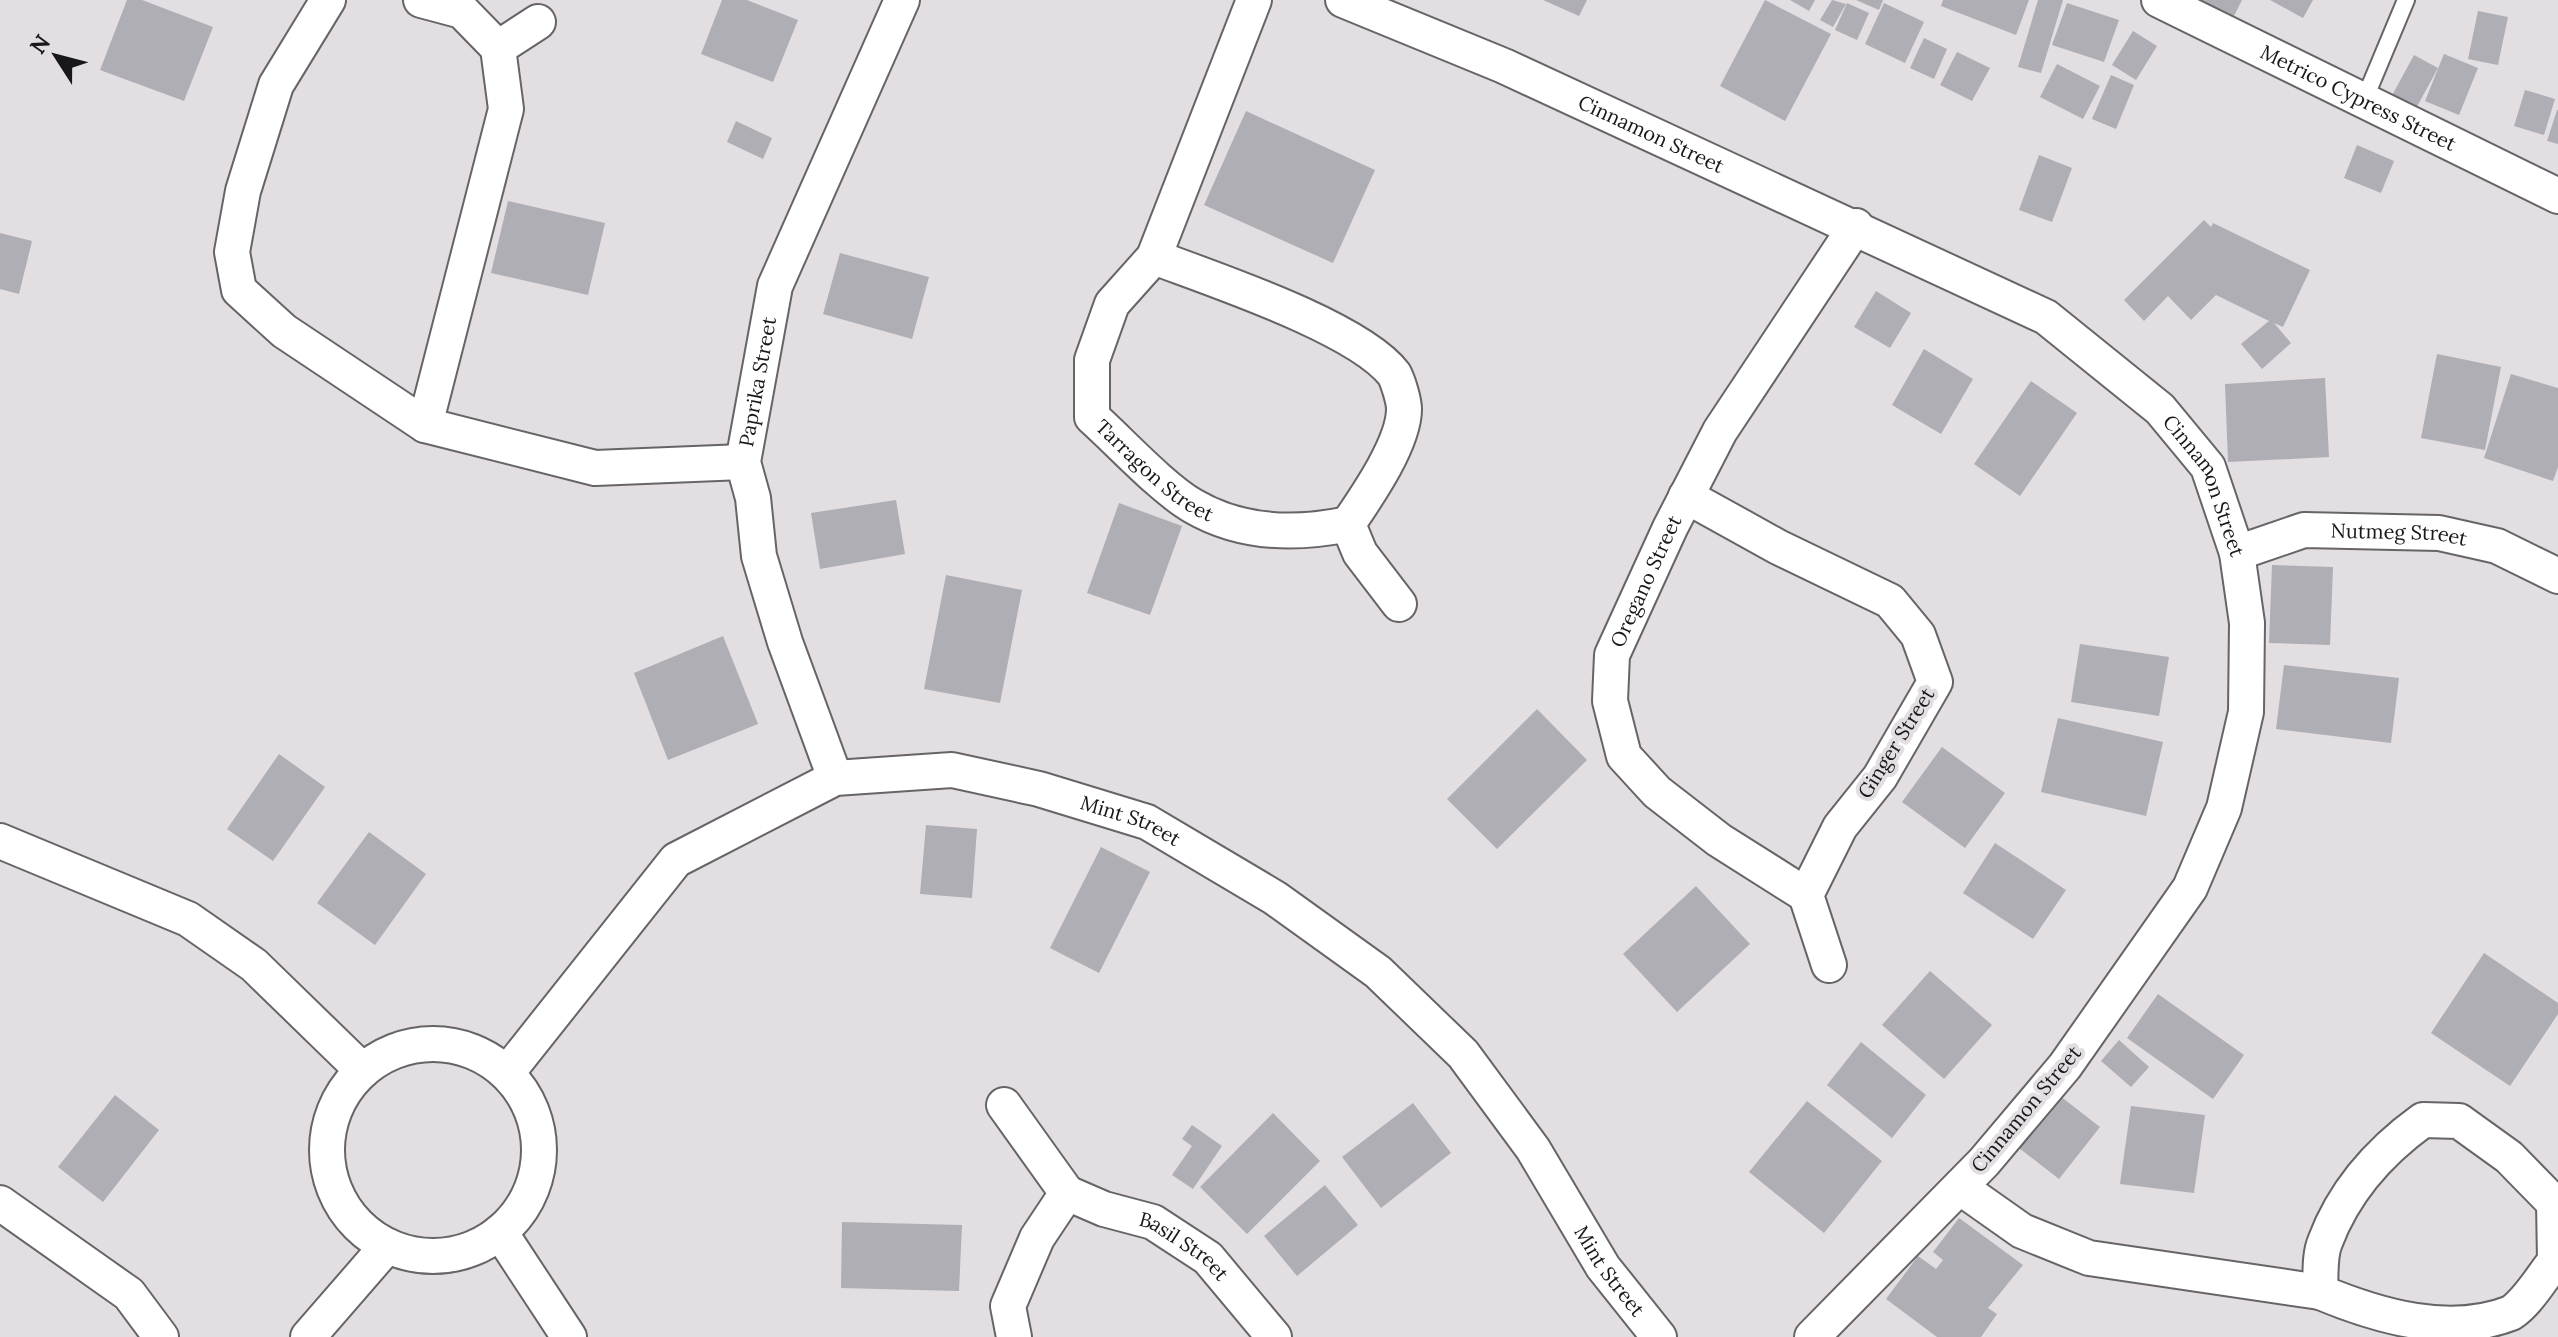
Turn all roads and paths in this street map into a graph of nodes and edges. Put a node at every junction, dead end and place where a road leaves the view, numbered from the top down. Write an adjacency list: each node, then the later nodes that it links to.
1 (328, 0): 14 (street)
2 (421, 0): 9 (street)
3 (902, 0): 15 (street, Paprika Street)
4 (1254, 0): 13 (street, Tarragon Street)
5 (1343, 0): 12 (street, Cinnamon Street)
6 (2159, 0): 10 (street, Metrico Cypress Street)
7 (2406, 0): 10 (lane)
8 (538, 22): 9 (street)
9 (498, 48): 14 (street)
10 (2365, 98): 11 (street, Metrico Cypress Street)
11 (2558, 196)
12 (1856, 226): 16 (street, Oregano Street); 18 (street, Cinnamon Street)
13 (1154, 257): 17 (street); 17 (street, Tarragon Street)
14 (425, 425): 15 (street)
15 (743, 462): 21 (street, Paprika Street)
16 (1686, 496): 23 (street, Oregano Street); 23 (street, Ginger Street)
17 (1348, 524): 20 (street)
18 (2237, 553): 19 (street, Nutmeg Street); 28 (street, Cinnamon Street)
19 (2558, 576)
20 (1399, 604)
21 (835, 778): 26 (street, Mint Street); 39 (street, Mint Street)
22 (0, 841): 25 (street)
23 (1806, 895): 24 (street)
24 (1829, 965)
25 (362, 1070): 26 (street); 32 (street)
26 (507, 1073): 31 (street)
27 (1004, 1105): 29 (street)
28 (1961, 1188): 33 (street); 40 (street, Cinnamon Street)
29 (1067, 1193): 37 (street); 38 (street, Basil Street)
30 (0, 1203): 34 (street)
31 (500, 1232): 32 (street); 36 (street)
32 (387, 1246): 35 (street)
33 (2320, 1292): 33 (street)
34 (161, 1337)
35 (308, 1337)
36 (569, 1337)
37 (1014, 1337)
38 (1274, 1337)
39 (1659, 1337)
40 (1812, 1337)

